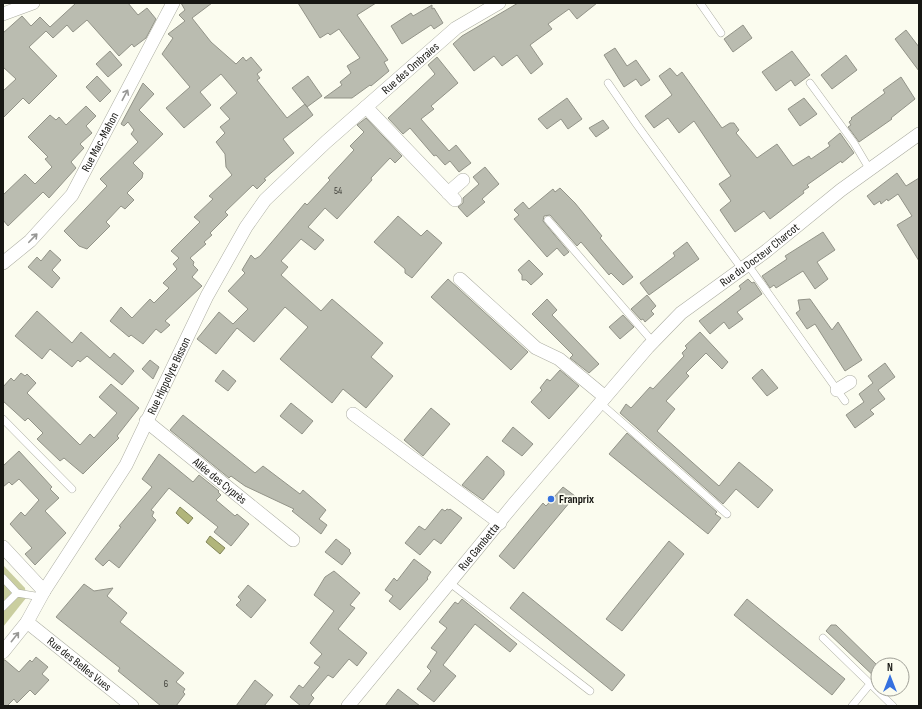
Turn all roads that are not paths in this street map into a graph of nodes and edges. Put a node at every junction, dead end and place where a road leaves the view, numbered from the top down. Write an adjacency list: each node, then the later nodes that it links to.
1 (32, 3): 5 (street)
2 (173, 3): 15 (street, Rue Mac-Mahon, one-way to 2)
3 (500, 3): 9 (street, Rue des Ombraies)
4 (700, 3): 6 (lane)
5 (3, 14)
6 (721, 33)
7 (608, 83): 16 (lane)
8 (810, 83): 12 (lane)
9 (366, 108): 11 (street, Rue des Ombraies); 13 (street)
10 (919, 134): 12 (street, Rue du Docteur Charcot)
11 (326, 142): 25 (street, Rue Hippolyte Bisson)
12 (870, 170): 16 (street, Rue du Docteur Charcot)
13 (463, 180)
14 (548, 220): 18 (lane)
15 (3, 263)
16 (745, 267): 18 (street, Rue du Docteur Charcot); 20 (lane)
17 (460, 279): 21 (street)
18 (653, 342): 21 (street, Rue du Docteur Charcot)
19 (850, 382): 20 (street)
20 (837, 390): 22 (lane)
21 (606, 397): 27 (lane); 28 (street, Rue Gambetta)
22 (845, 401)
23 (353, 414): 28 (street)
24 (3, 419): 26 (lane)
25 (146, 421): 29 (street, Allée des Cyprès); 34 (street, Rue Hippolyte Bisson)
26 (72, 489)
27 (727, 514)
28 (500, 523): 32 (street, Rue Gambetta)
29 (293, 540)
30 (3, 547): 34 (street)
31 (3, 578): 33 (lane)
32 (450, 583): 40 (lane); 43 (street, Rue Gambetta)
33 (17, 593): 34 (lane); 35 (lane)
34 (43, 594): 36 (street, Rue Hippolyte Bisson)
35 (3, 607)
36 (27, 622): 38 (street, Rue Hippolyte Bisson, one-way to 36); 42 (street, Rue des Belles Vues)
37 (823, 638): 39 (lane)
38 (3, 652)
39 (870, 684): 44 (lane)
40 (590, 691)
41 (884, 697): 45 (lane)
42 (132, 706)
43 (348, 706)
44 (852, 706)
45 (893, 706)

